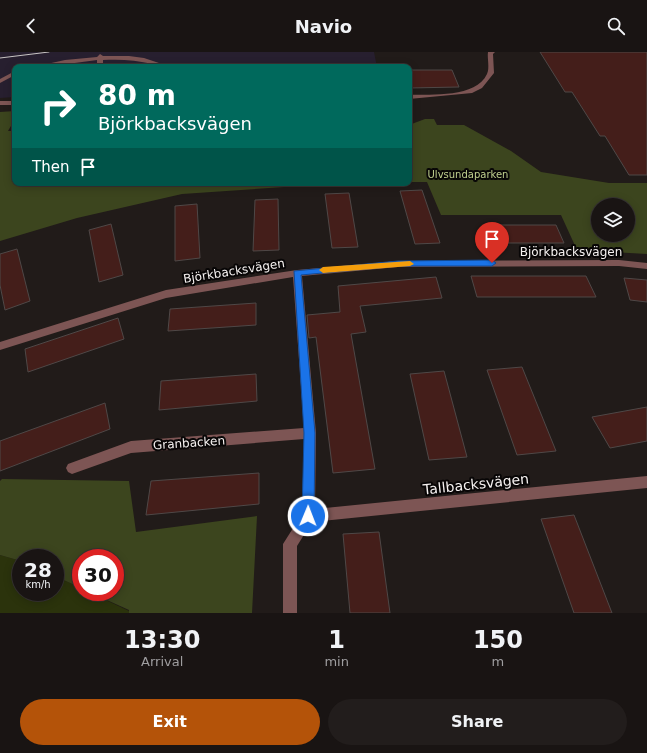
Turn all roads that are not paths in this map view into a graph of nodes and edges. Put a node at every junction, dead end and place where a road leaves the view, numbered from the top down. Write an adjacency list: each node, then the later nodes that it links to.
1 (482, 52): 2 (street)
2 (491, 53): 9 (street)
3 (100, 56): 4 (street); 5 (street); 6 (street)
4 (53, 64)
5 (100, 64)
6 (156, 64)
7 (12, 75): 8 (street)
8 (0, 81)
9 (412, 96)
10 (12, 103): 11 (street)
11 (0, 104)
12 (647, 266): 13 (street, Björkbacksvägen)
13 (297, 273): 14 (street, Björkbacksvägen); 15 (street)
14 (0, 346)
15 (310, 433): 16 (street, Granbacken); 18 (street)
16 (72, 468)
17 (647, 482): 18 (street, Tallbacksvägen)
18 (308, 516): 19 (street)
19 (290, 613)

